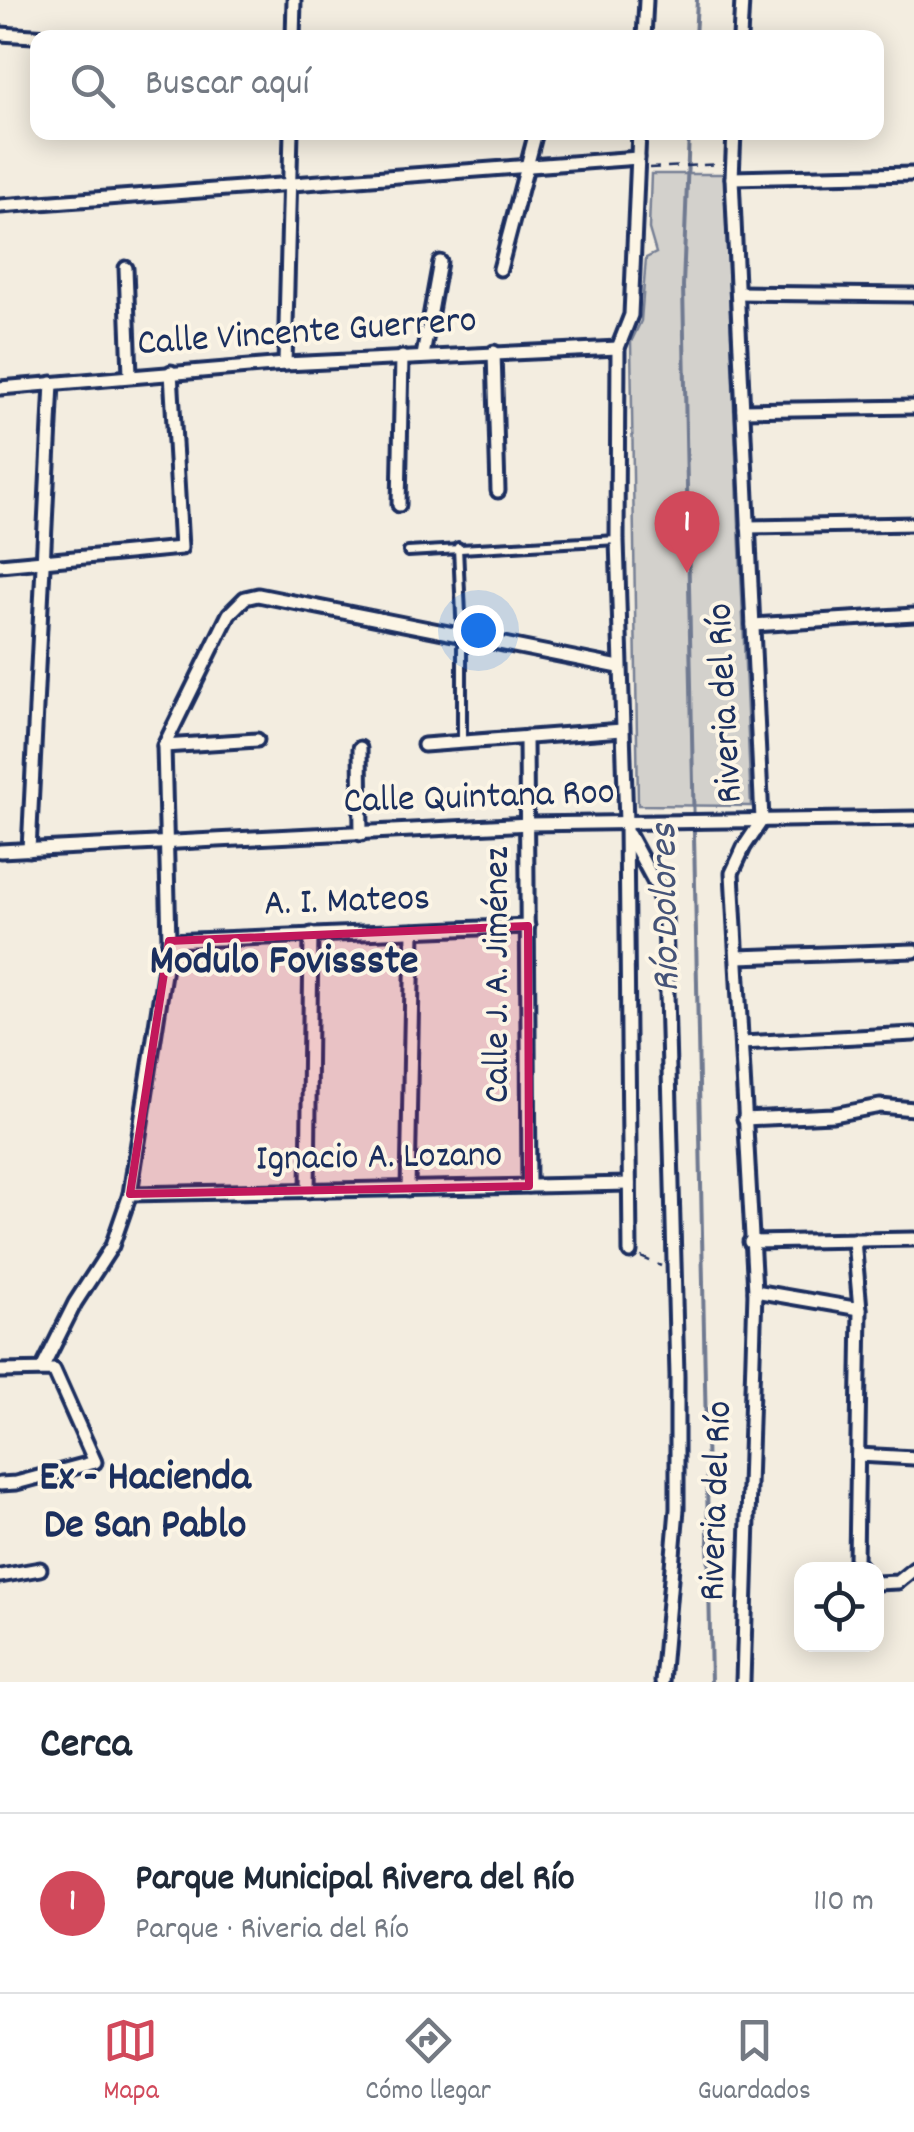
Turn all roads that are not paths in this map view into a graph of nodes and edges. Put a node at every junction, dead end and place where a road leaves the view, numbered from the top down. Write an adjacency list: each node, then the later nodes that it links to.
1 (294, 0): 4 (street)
2 (646, 0): 5 (street)
3 (742, 0): 6 (street)
4 (294, 30)
5 (644, 30)
6 (740, 30)
7 (0, 34): 8 (street)
8 (30, 36)
9 (291, 140): 17 (street)
10 (534, 140): 14 (street)
11 (639, 140): 13 (street, Riveria del Río)
12 (734, 140): 16 (street, Riveria del Río)
13 (638, 158): 14 (street); 24 (street, Riveria del Río)
14 (528, 165): 17 (street); 21 (street)
15 (914, 174): 16 (street)
16 (732, 178): 22 (street, Riveria del Río)
17 (290, 182): 18 (street); 28 (street)
18 (0, 206)
19 (440, 262): 26 (street)
20 (126, 268): 30 (street)
21 (500, 269)
22 (738, 293): 23 (street); 34 (street, Riveria del Río)
23 (914, 296)
24 (618, 348): 25 (street, Calle Vincente Guerrero); 39 (street, Riveria del Río)
25 (494, 352): 26 (street, Calle Vincente Guerrero); 35 (street)
26 (423, 356): 27 (street, Calle Vincente Guerrero)
27 (402, 357): 28 (street, Calle Vincente Guerrero); 36 (street)
28 (286, 364): 29 (street, Calle Vincente Guerrero)
29 (172, 372): 30 (street, Calle Vincente Guerrero); 42 (street)
30 (130, 376): 31 (street, Calle Vincente Guerrero)
31 (52, 383): 32 (street, Calle Vincente Guerrero); 42 (street)
32 (0, 388)
33 (914, 408): 34 (street)
34 (743, 410): 38 (street, Riveria del Río)
35 (498, 491)
36 (399, 504)
37 (914, 524): 38 (street)
38 (748, 527): 45 (street, Riveria del Río)
39 (617, 540): 40 (lane); 47 (street, Riveria del Río)
40 (458, 548): 41 (lane); 46 (lane)
41 (408, 552)
42 (42, 560): 43 (street); 61 (street)
43 (0, 564)
44 (914, 615): 45 (street)
45 (753, 625): 56 (street, Riveria del Río)
46 (462, 638): 47 (street); 51 (lane); 53 (street)
47 (619, 667): 48 (street, Riveria del Río)
48 (622, 730): 49 (street); 57 (street, Riveria del Río)
49 (526, 737): 51 (street); 58 (street, Calle J. A. Jiménez)
50 (257, 740): 53 (street)
51 (462, 743): 52 (street)
52 (424, 745)
53 (164, 746): 60 (street)
54 (360, 748): 59 (street)
55 (914, 818): 56 (street, Calle Quintana Roo)
56 (762, 820): 57 (street, Calle Quintana Roo); 68 (street, Riveria del Río)
57 (626, 823): 58 (street, Calle Quintana Roo); 73 (street, Riveria del Río); 94 (street, Riveria del Río)
58 (529, 824): 59 (street, Calle Quintana Roo); 63 (street, Calle J. A. Jiménez)
59 (361, 834): 60 (street, Calle Quintana Roo)
60 (166, 840): 61 (street, Calle Quintana Roo); 66 (street)
61 (29, 850): 62 (street, Calle Quintana Roo)
62 (0, 851)
63 (528, 926): 64 (street, A. I. Mateos); 74 (street, Calle J. A. Jiménez)
64 (412, 931): 65 (street, A. I. Mateos); 75 (street)
65 (311, 934): 66 (street, A. I. Mateos); 76 (street)
66 (169, 941): 77 (street)
67 (914, 951): 68 (street)
68 (737, 957): 70 (street, Riveria del Río)
69 (914, 1034): 70 (street)
70 (742, 1043): 72 (street, Riveria del Río)
71 (914, 1109): 72 (street)
72 (744, 1119): 80 (street, Riveria del Río)
73 (628, 1184): 74 (street, Ignacio A. Lozano); 81 (street, Riveria del Río)
74 (529, 1186): 75 (street, Ignacio A. Lozano)
75 (408, 1189): 76 (street, Ignacio A. Lozano)
76 (308, 1192): 77 (street, Ignacio A. Lozano)
77 (130, 1194): 84 (street)
78 (914, 1239): 79 (street)
79 (854, 1240): 80 (street); 83 (street)
80 (750, 1242): 82 (street, Riveria del Río)
81 (630, 1252)
82 (755, 1292): 83 (street); 95 (street, Riveria del Río)
83 (860, 1309): 86 (street)
84 (48, 1370): 85 (street); 88 (street)
85 (0, 1372)
86 (858, 1455): 87 (street); 89 (street)
87 (914, 1458)
88 (0, 1484)
89 (856, 1562)
90 (40, 1569): 92 (street)
91 (914, 1569): 93 (street)
92 (0, 1576)
93 (884, 1583)
94 (662, 1682)
95 (743, 1682)

